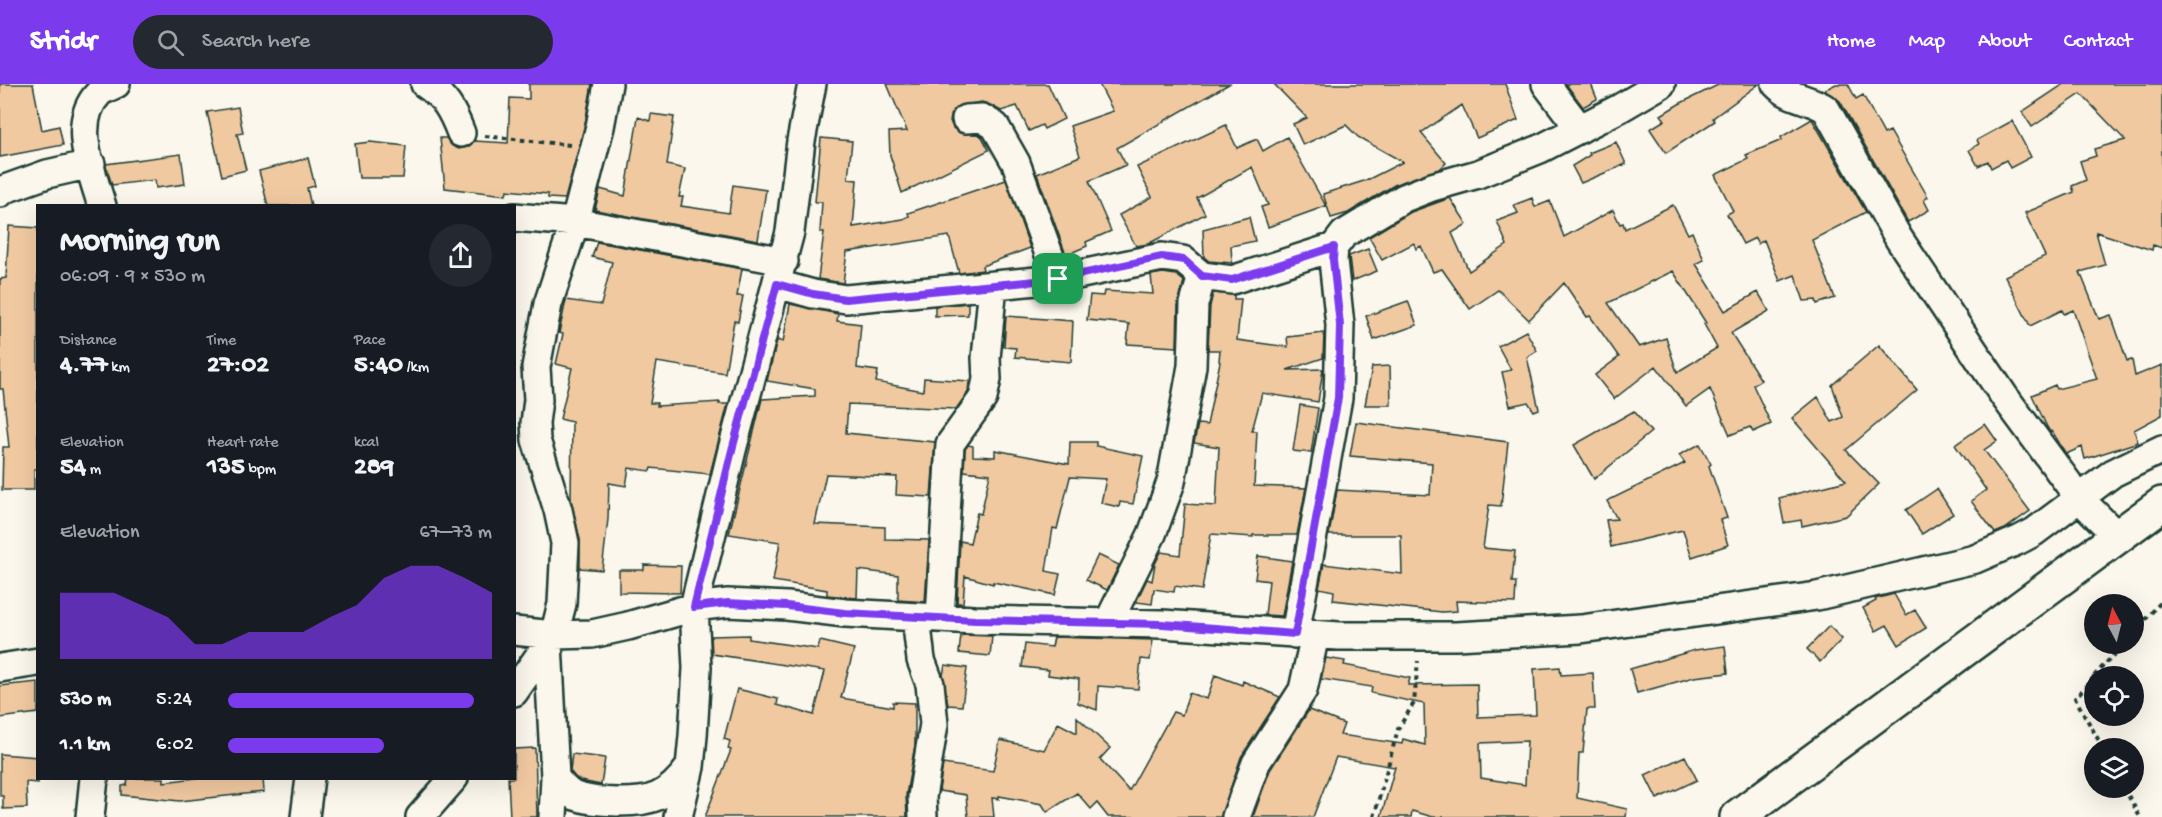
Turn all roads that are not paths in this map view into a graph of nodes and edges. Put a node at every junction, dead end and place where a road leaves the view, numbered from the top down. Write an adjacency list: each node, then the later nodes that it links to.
1 (116, 84): 8 (street)
2 (425, 84): 11 (street)
3 (608, 84): 16 (street)
4 (812, 84): 18 (street)
5 (1546, 84): 10 (street)
6 (1661, 84): 10 (street)
7 (1776, 84): 23 (street)
8 (89, 97): 12 (street)
9 (966, 119): 20 (street)
10 (1580, 129): 17 (street)
11 (461, 133)
12 (91, 164): 13 (street); 14 (street)
13 (0, 193)
14 (101, 204)
15 (516, 217): 16 (street)
16 (575, 222): 18 (street); 31 (street)
17 (1334, 247): 19 (street); 30 (street)
18 (780, 272): 21 (street); 26 (street)
19 (1202, 276): 20 (street); 28 (street)
20 (1058, 279): 21 (street)
21 (993, 285): 27 (street)
22 (2162, 449): 23 (street)
23 (2079, 498): 25 (street); 30 (street)
24 (2162, 504): 25 (main road)
25 (2116, 535): 47 (main road)
26 (694, 607): 27 (street); 31 (street); 35 (street)
27 (928, 618): 28 (street); 45 (street)
28 (1108, 623): 30 (street)
29 (516, 631): 31 (street)
30 (1305, 635): 46 (street)
31 (551, 639): 34 (street); 36 (street)
32 (36, 662): 33 (street)
33 (0, 668)
34 (516, 689)
35 (690, 767): 36 (street); 44 (street)
36 (555, 777): 43 (street)
37 (94, 780): 40 (street)
38 (310, 780): 41 (street)
39 (452, 780): 42 (street)
40 (90, 817)
41 (305, 817)
42 (420, 817)
43 (553, 817)
44 (678, 817)
45 (923, 817)
46 (1236, 817)
47 (1737, 817)

